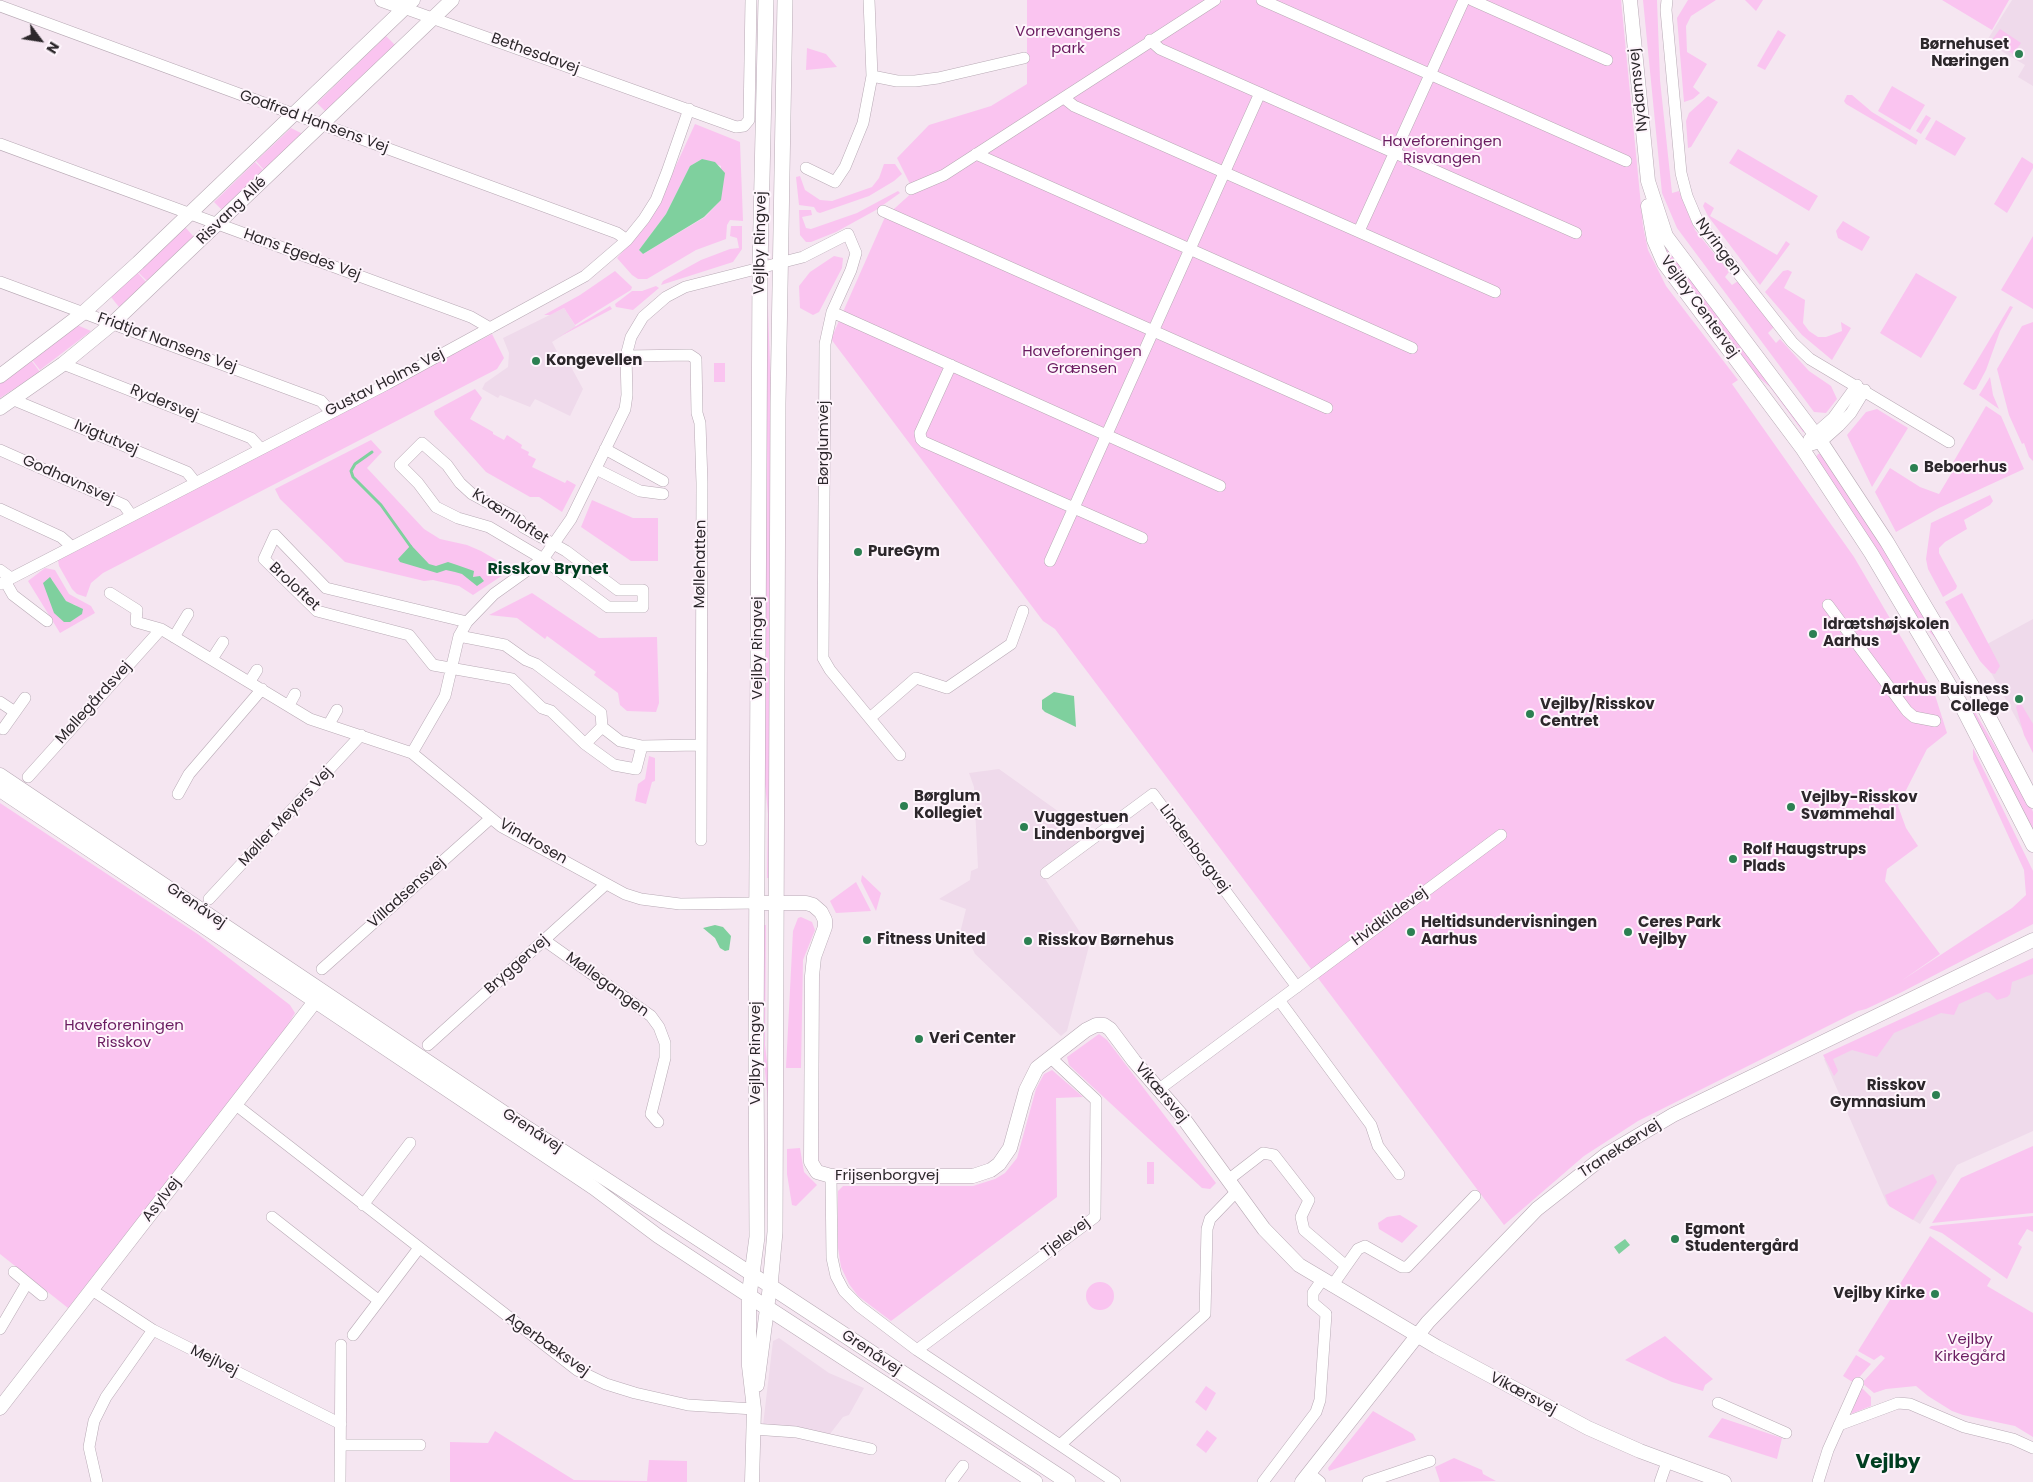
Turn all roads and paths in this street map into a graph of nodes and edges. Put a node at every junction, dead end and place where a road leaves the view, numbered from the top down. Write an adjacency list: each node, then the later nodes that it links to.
1 (382, 0): 13 (street, Bethesdavej)
2 (452, 0): 15 (street, Risvang Allé)
3 (751, 0): 23 (street)
4 (766, 0): 42 (main road, Vejlby Ringvej)
5 (785, 0): 41 (main road, Vejlby Ringvej)
6 (869, 0): 20 (street)
7 (1215, 0): 16 (street)
8 (1262, 0): 19 (street)
9 (1464, 0): 19 (street)
10 (1472, 0): 18 (street)
11 (1630, 0): 32 (street, Nydamsvej)
12 (1667, 0): 55 (street, Nyringen)
13 (408, 4): 15 (street, Bethesdavej); 24 (street, Risvang Allé)
14 (0, 6): 24 (street, Godfred Hansens Vej)
15 (433, 18): 23 (street, Bethesdavej); 25 (street, Risvang Allé)
16 (1150, 40): 21 (street); 22 (street)
17 (1024, 58): 20 (street)
18 (1607, 60)
19 (1430, 75): 28 (street); 29 (street)
20 (872, 76): 30 (street)
21 (1260, 93): 28 (street); 31 (street)
22 (1064, 98): 27 (street); 31 (street)
23 (689, 109): 39 (street, Gustav Holms Vej)
24 (294, 114): 25 (street, Godfred Hansens Vej); 35 (street, Risvang Allé)
25 (322, 125): 36 (street, Risvang Allé); 39 (street, Godfred Hansens Vej)
26 (0, 144): 35 (street, Hans Egedes Vej)
27 (976, 154): 33 (street); 40 (street)
28 (1395, 154): 37 (street); 38 (street)
29 (1626, 161)
30 (806, 168)
31 (1224, 172): 37 (street); 40 (street)
32 (1648, 181): 61 (street, Vejlby Centervej); 63 (street, Vejlby Centervej)
33 (911, 189)
34 (883, 211): 49 (street)
35 (191, 214): 36 (street, Hans Egedes Vej); 46 (street, Risvang Allé)
36 (219, 224): 47 (street, Risvang Allé); 48 (street, Hans Egedes Vej)
37 (1359, 231): 44 (street)
38 (1576, 233)
39 (627, 240): 48 (street, Gustav Holms Vej)
40 (1188, 250): 49 (street); 50 (street)
41 (780, 263): 42 (street); 45 (street, Børglumvej); 127 (main road, Vejlby Ringvej)
42 (760, 268): 51 (street); 126 (main road, Vejlby Ringvej)
43 (0, 282): 46 (street, Fridtjof Nansens Vej)
44 (1495, 292)
45 (832, 312): 53 (street); 103 (street, Børglumvej)
46 (83, 313): 47 (street, Fridtjof Nansens Vej); 54 (street, Risvang Allé)
47 (113, 323): 52 (street, Risvang Allé); 59 (street, Fridtjof Nansens Vej)
48 (490, 328): 59 (street, Gustav Holms Vej)
49 (1152, 330): 58 (street); 60 (street)
50 (1412, 348)
51 (626, 356): 65 (street); 110 (street, Møllehatten)
52 (63, 364): 56 (street, Risvang Allé); 64 (street, Rydersvej)
53 (951, 365): 60 (street); 72 (street)
54 (0, 376)
55 (1861, 388): 61 (street); 62 (street, Nyringen)
56 (14, 400): 57 (street, Risvang Allé); 69 (street, Ivigtutvej)
57 (0, 408)
58 (1327, 408)
59 (330, 411): 64 (street, Gustav Holms Vej)
60 (1106, 434): 70 (street); 72 (street)
61 (1817, 437): 63 (street); 118 (street, Vejlby Centervej)
62 (1949, 442)
63 (1802, 448): 122 (street, Vejlby Centervej)
64 (262, 449): 69 (street, Gustav Holms Vej)
65 (605, 449): 67 (street); 68 (street)
66 (0, 450): 74 (street, Godhavnsvej)
67 (596, 469): 71 (street); 77 (street)
68 (663, 481)
69 (195, 482): 74 (street, Gustav Holms Vej)
70 (1220, 486)
71 (664, 494)
72 (1073, 508): 75 (street); 79 (street)
73 (0, 509): 76 (street)
74 (132, 514): 76 (street, Gustav Holms Vej)
75 (1142, 538)
76 (70, 546): 81 (street, Gustav Holms Vej)
77 (554, 546): 78 (street); 78 (street); 78 (street, Kværnloftet)
78 (543, 560): 87 (street)
79 (1050, 561)
80 (0, 570): 81 (street)
81 (5, 581): 86 (street)
82 (110, 593): 88 (street, Vindrosen)
83 (1828, 605): 104 (street)
84 (1023, 611): 103 (street)
85 (188, 614): 90 (street)
86 (47, 621)
87 (467, 622): 89 (street); 93 (street, Broloftet)
88 (161, 629): 90 (street, Vindrosen); 115 (street, Møllegårdsvej)
89 (459, 636): 93 (street); 106 (street)
90 (174, 637): 92 (street, Vindrosen)
91 (223, 642): 92 (street)
92 (212, 659): 95 (street, Vindrosen)
93 (452, 669): 109 (street, Broloftet); 112 (street)
94 (257, 670): 95 (street)
95 (250, 682): 96 (street, Vindrosen)
96 (262, 689): 100 (street, Vindrosen); 117 (street)
97 (296, 694): 100 (street)
98 (25, 698): 102 (street)
99 (0, 702): 102 (street)
100 (289, 705): 105 (street, Vindrosen)
101 (337, 710): 105 (street)
102 (15, 712): 107 (street)
103 (870, 718): 113 (street, Børglumvej)
104 (1935, 721)
105 (328, 724): 108 (street, Vindrosen)
106 (602, 728): 109 (street); 111 (street)
107 (3, 729)
108 (361, 735): 112 (street, Vindrosen); 125 (street, Møller Meyers Vej)
109 (585, 744): 111 (street, Broloftet)
110 (700, 745): 111 (street); 121 (street, Møllehatten)
111 (642, 746)
112 (412, 752): 119 (street, Vindrosen)
113 (900, 755)
114 (0, 775): 132 (street, Grenåvej)
115 (28, 777)
116 (0, 790): 134 (street, Grenåvej)
117 (178, 794)
118 (2033, 801)
119 (491, 818): 124 (street, Vindrosen); 130 (street, Villadsensvej)
120 (1501, 835): 131 (street, Hvidkildevej)
121 (701, 840)
122 (2033, 845)
123 (1046, 873): 131 (street, Lindenborgvej)
124 (606, 884): 126 (street, Vindrosen); 128 (street, Bryggervej)
125 (209, 898)
126 (757, 903): 127 (street, Frijsenborgvej); 152 (main road, Vejlby Ringvej)
127 (776, 903): 143 (street, Frijsenborgvej); 155 (main road, Vejlby Ringvej)
128 (544, 940): 136 (street, Bryggervej); 140 (street, Møllegangen)
129 (2033, 940): 163 (street, Tranekærvej)
130 (322, 968)
131 (1297, 987): 133 (street, Hvidkildevej)
132 (323, 991): 134 (street, Asylvej); 152 (street, Grenåvej)
133 (1280, 1000): 138 (street, Hvidkildevej); 142 (street)
134 (315, 1003): 139 (street, Asylvej); 158 (street, Grenåvej)
135 (1086, 1030): 137 (street, Frijsenborgvej); 138 (street, Vikærsvej)
136 (428, 1045)
137 (1050, 1057): 143 (street, Frijsenborgvej); 166 (street, Tjelevej)
138 (1158, 1090): 144 (street, Vikærsvej)
139 (236, 1105): 147 (street, Agerbæksvej); 156 (street, Asylvej)
140 (658, 1122)
141 (410, 1143): 147 (street)
142 (1399, 1174)
143 (831, 1176): 166 (street)
144 (1228, 1180): 145 (street, Vikærsvej); 150 (street)
145 (1236, 1192): 154 (street, Vikærsvej); 177 (street)
146 (1474, 1196): 150 (street)
147 (363, 1204): 149 (street, Agerbæksvej)
148 (272, 1217): 159 (street)
149 (419, 1248): 159 (street); 170 (street, Agerbæksvej)
150 (1346, 1266): 154 (street)
151 (14, 1272): 153 (street)
152 (752, 1274): 155 (street, Grenåvej); 158 (main road, Vejlby Ringvej)
153 (27, 1282): 157 (street); 161 (street)
154 (1327, 1283): 163 (street, Vikærsvej); 192 (street)
155 (770, 1286): 160 (street); 190 (main road, Grenåvej)
156 (92, 1290): 162 (street, Mejlvej); 168 (street, Asylvej)
157 (42, 1295)
158 (749, 1296): 160 (main road, Grenåvej); 170 (street)
159 (378, 1300): 164 (street)
160 (767, 1308): 170 (street); 189 (main road, Grenåvej)
161 (0, 1329)
162 (153, 1330): 171 (street, Mejlvej); 185 (street)
163 (1417, 1334): 181 (street, Vikærsvej); 183 (street, Tranekærvej)
164 (352, 1335)
165 (341, 1345): 171 (street)
166 (917, 1350): 177 (street)
167 (1858, 1383): 172 (street)
168 (2, 1402)
169 (1718, 1402): 174 (street)
170 (754, 1408): 173 (street)
171 (341, 1424): 175 (street)
172 (1839, 1425): 178 (street); 196 (street)
173 (753, 1429): 179 (street); 187 (street)
174 (1786, 1433)
175 (340, 1445): 176 (street); 186 (street)
176 (420, 1445)
177 (1060, 1445): 191 (street)
178 (2033, 1448)
179 (871, 1449)
180 (1430, 1461): 184 (street)
181 (1667, 1462): 194 (street); 195 (street, Vikærsvej)
182 (962, 1466): 188 (street)
183 (1306, 1478): 193 (street)
184 (1372, 1481)
185 (97, 1482)
186 (340, 1482)
187 (752, 1482)
188 (951, 1482)
189 (1035, 1482)
190 (1068, 1482)
191 (1115, 1482)
192 (1263, 1482)
193 (1320, 1482)
194 (1660, 1482)
195 (1724, 1482)
196 (1818, 1482)

